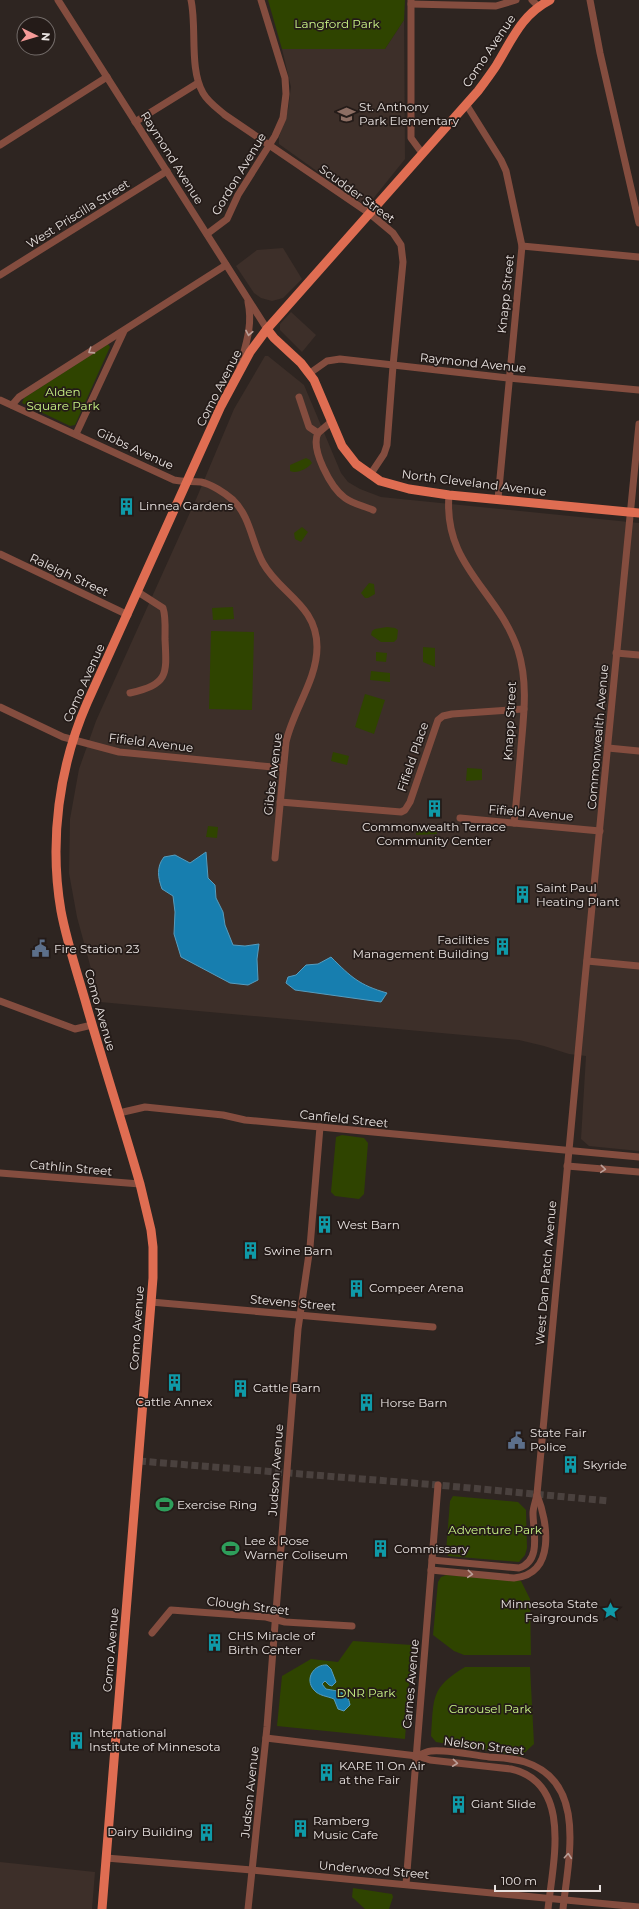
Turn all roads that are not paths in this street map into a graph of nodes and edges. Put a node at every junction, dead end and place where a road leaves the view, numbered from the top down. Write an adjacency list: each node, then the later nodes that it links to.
1 (58, 0): 9 (street, Raymond Avenue)
2 (190, 0): 10 (street, Scudder Street)
3 (261, 0): 14 (street, Gordon Avenue)
4 (516, 0): 7 (street)
5 (550, 0): 8 (main road, Como Avenue)
6 (590, 0): 18 (street)
7 (411, 2): 15 (street)
8 (535, 3): 11 (main road, Como Avenue)
9 (107, 77): 12 (street, Raymond Avenue); 13 (street)
10 (198, 83): 12 (street); 14 (street, Scudder Street)
11 (466, 104): 15 (main road, Como Avenue); 20 (street, Knapp Street)
12 (135, 122): 16 (street, Raymond Avenue)
13 (0, 145)
14 (270, 145): 17 (street, Scudder Street); 19 (street, Gordon Avenue)
15 (422, 153): 17 (main road, Como Avenue)
16 (167, 171): 19 (street, Raymond Avenue); 23 (street, West Priscilla Street)
17 (369, 213): 25 (main road, Como Avenue); 27 (street, Scudder Street)
18 (639, 223)
19 (207, 234): 22 (street, Raymond Avenue)
20 (522, 246): 21 (street); 30 (street, Knapp Street)
21 (639, 257)
22 (226, 265): 24 (street, Raymond Avenue); 26 (street)
23 (0, 275)
24 (246, 296): 25 (street, Raymond Avenue); 28 (street, one-way to 28)
25 (267, 329): 28 (main road, Como Avenue); 29 (main road, North Cleveland Avenue)
26 (124, 330): 34 (street, one-way to 34); 38 (street)
27 (393, 366): 29 (street, Raymond Avenue); 30 (street, Raymond Avenue); 39 (street, Scudder Street)
28 (239, 370): 40 (main road, Como Avenue)
29 (310, 373): 35 (main road, North Cleveland Avenue)
30 (508, 378): 31 (street, Raymond Avenue); 42 (street, Knapp Street)
31 (639, 390)
32 (299, 396): 37 (street)
33 (0, 400): 34 (street, Gibbs Avenue)
34 (12, 405): 38 (street, Gibbs Avenue)
35 (331, 422): 37 (street); 39 (main road, North Cleveland Avenue)
36 (639, 424): 44 (street, Commonwealth Avenue)
37 (318, 433): 43 (street)
38 (76, 434): 40 (street, Gibbs Avenue)
39 (370, 475): 41 (main road, North Cleveland Avenue)
40 (188, 481): 46 (main road, Como Avenue); 56 (street, Gibbs Avenue)
41 (449, 495): 42 (main road, North Cleveland Avenue); 52 (street, Knapp Street)
42 (498, 499): 44 (main road, North Cleveland Avenue)
43 (373, 510)
44 (634, 512): 48 (street, Commonwealth Avenue)
45 (0, 554): 47 (street, Raleigh Street)
46 (138, 592): 47 (main road, Como Avenue); 50 (street)
47 (128, 615): 53 (main road, Como Avenue)
48 (616, 653): 49 (street); 54 (street, Commonwealth Avenue)
49 (639, 655)
50 (130, 693)
51 (0, 707): 53 (street, Fifield Avenue)
52 (524, 709): 57 (street, Fifield Place); 59 (street, Knapp Street)
53 (73, 740): 56 (street, Fifield Avenue); 65 (main road, Como Avenue)
54 (608, 748): 55 (street); 60 (street, Commonwealth Avenue)
55 (639, 751)
56 (283, 768): 57 (street, Gibbs Avenue)
57 (280, 802): 61 (street, Gibbs Avenue)
58 (460, 818): 59 (street, Fifield Avenue)
59 (514, 823): 60 (street, Fifield Avenue)
60 (600, 831): 62 (street, Commonwealth Avenue)
61 (275, 858)
62 (586, 961): 63 (street); 66 (street, Commonwealth Avenue)
63 (639, 966)
64 (0, 1001): 65 (street)
65 (92, 1025): 67 (main road, Como Avenue)
66 (579, 1053): 69 (street, West Dan Patch Avenue)
67 (119, 1113): 68 (street, Canfield Street); 74 (main road, Como Avenue)
68 (320, 1128): 69 (street, Canfield Street); 76 (street, Judson Avenue)
69 (569, 1151): 70 (street, Canfield Street); 71 (street, West Dan Patch Avenue)
70 (639, 1157)
71 (567, 1166): 72 (street, one-way to 72); 79 (street, West Dan Patch Avenue)
72 (639, 1172)
73 (0, 1173): 74 (street, Cathlin Street)
74 (140, 1184): 75 (main road, Como Avenue)
75 (151, 1302): 76 (street, Stevens Street); 87 (main road, Como Avenue)
76 (300, 1315): 77 (street, Stevens Street); 82 (street, Judson Avenue)
77 (433, 1327)
78 (438, 1485): 80 (street, Carnes Avenue)
79 (537, 1494): 80 (street, West Dan Patch Avenue); 81 (street, West Dan Patch Avenue, one-way to 79)
80 (432, 1560): 81 (street, Carnes Avenue)
81 (431, 1570): 86 (street, Carnes Avenue)
82 (276, 1620): 83 (street, Clough Street); 84 (street, Clough Street); 85 (street, Judson Avenue)
83 (352, 1626)
84 (152, 1633)
85 (266, 1738): 86 (street, Nelson Street); 88 (street, Judson Avenue)
86 (417, 1756): 89 (street, Carnes Avenue); 90 (street, Nelson Street, one-way to 90); 91 (street, Nelson Street, one-way to 86)
87 (106, 1858): 88 (street, Underwood Street); 93 (main road, Como Avenue)
88 (252, 1870): 89 (street, Underwood Street); 94 (street, Judson Avenue)
89 (406, 1884): 90 (street, Underwood Street)
90 (550, 1898): 91 (street, Underwood Street); 95 (street, Nelson Street)
91 (564, 1899): 92 (street, Underwood Street); 96 (street, Nelson Street)
92 (639, 1907)
93 (102, 1909)
94 (248, 1909)
95 (548, 1909)
96 (563, 1909)

